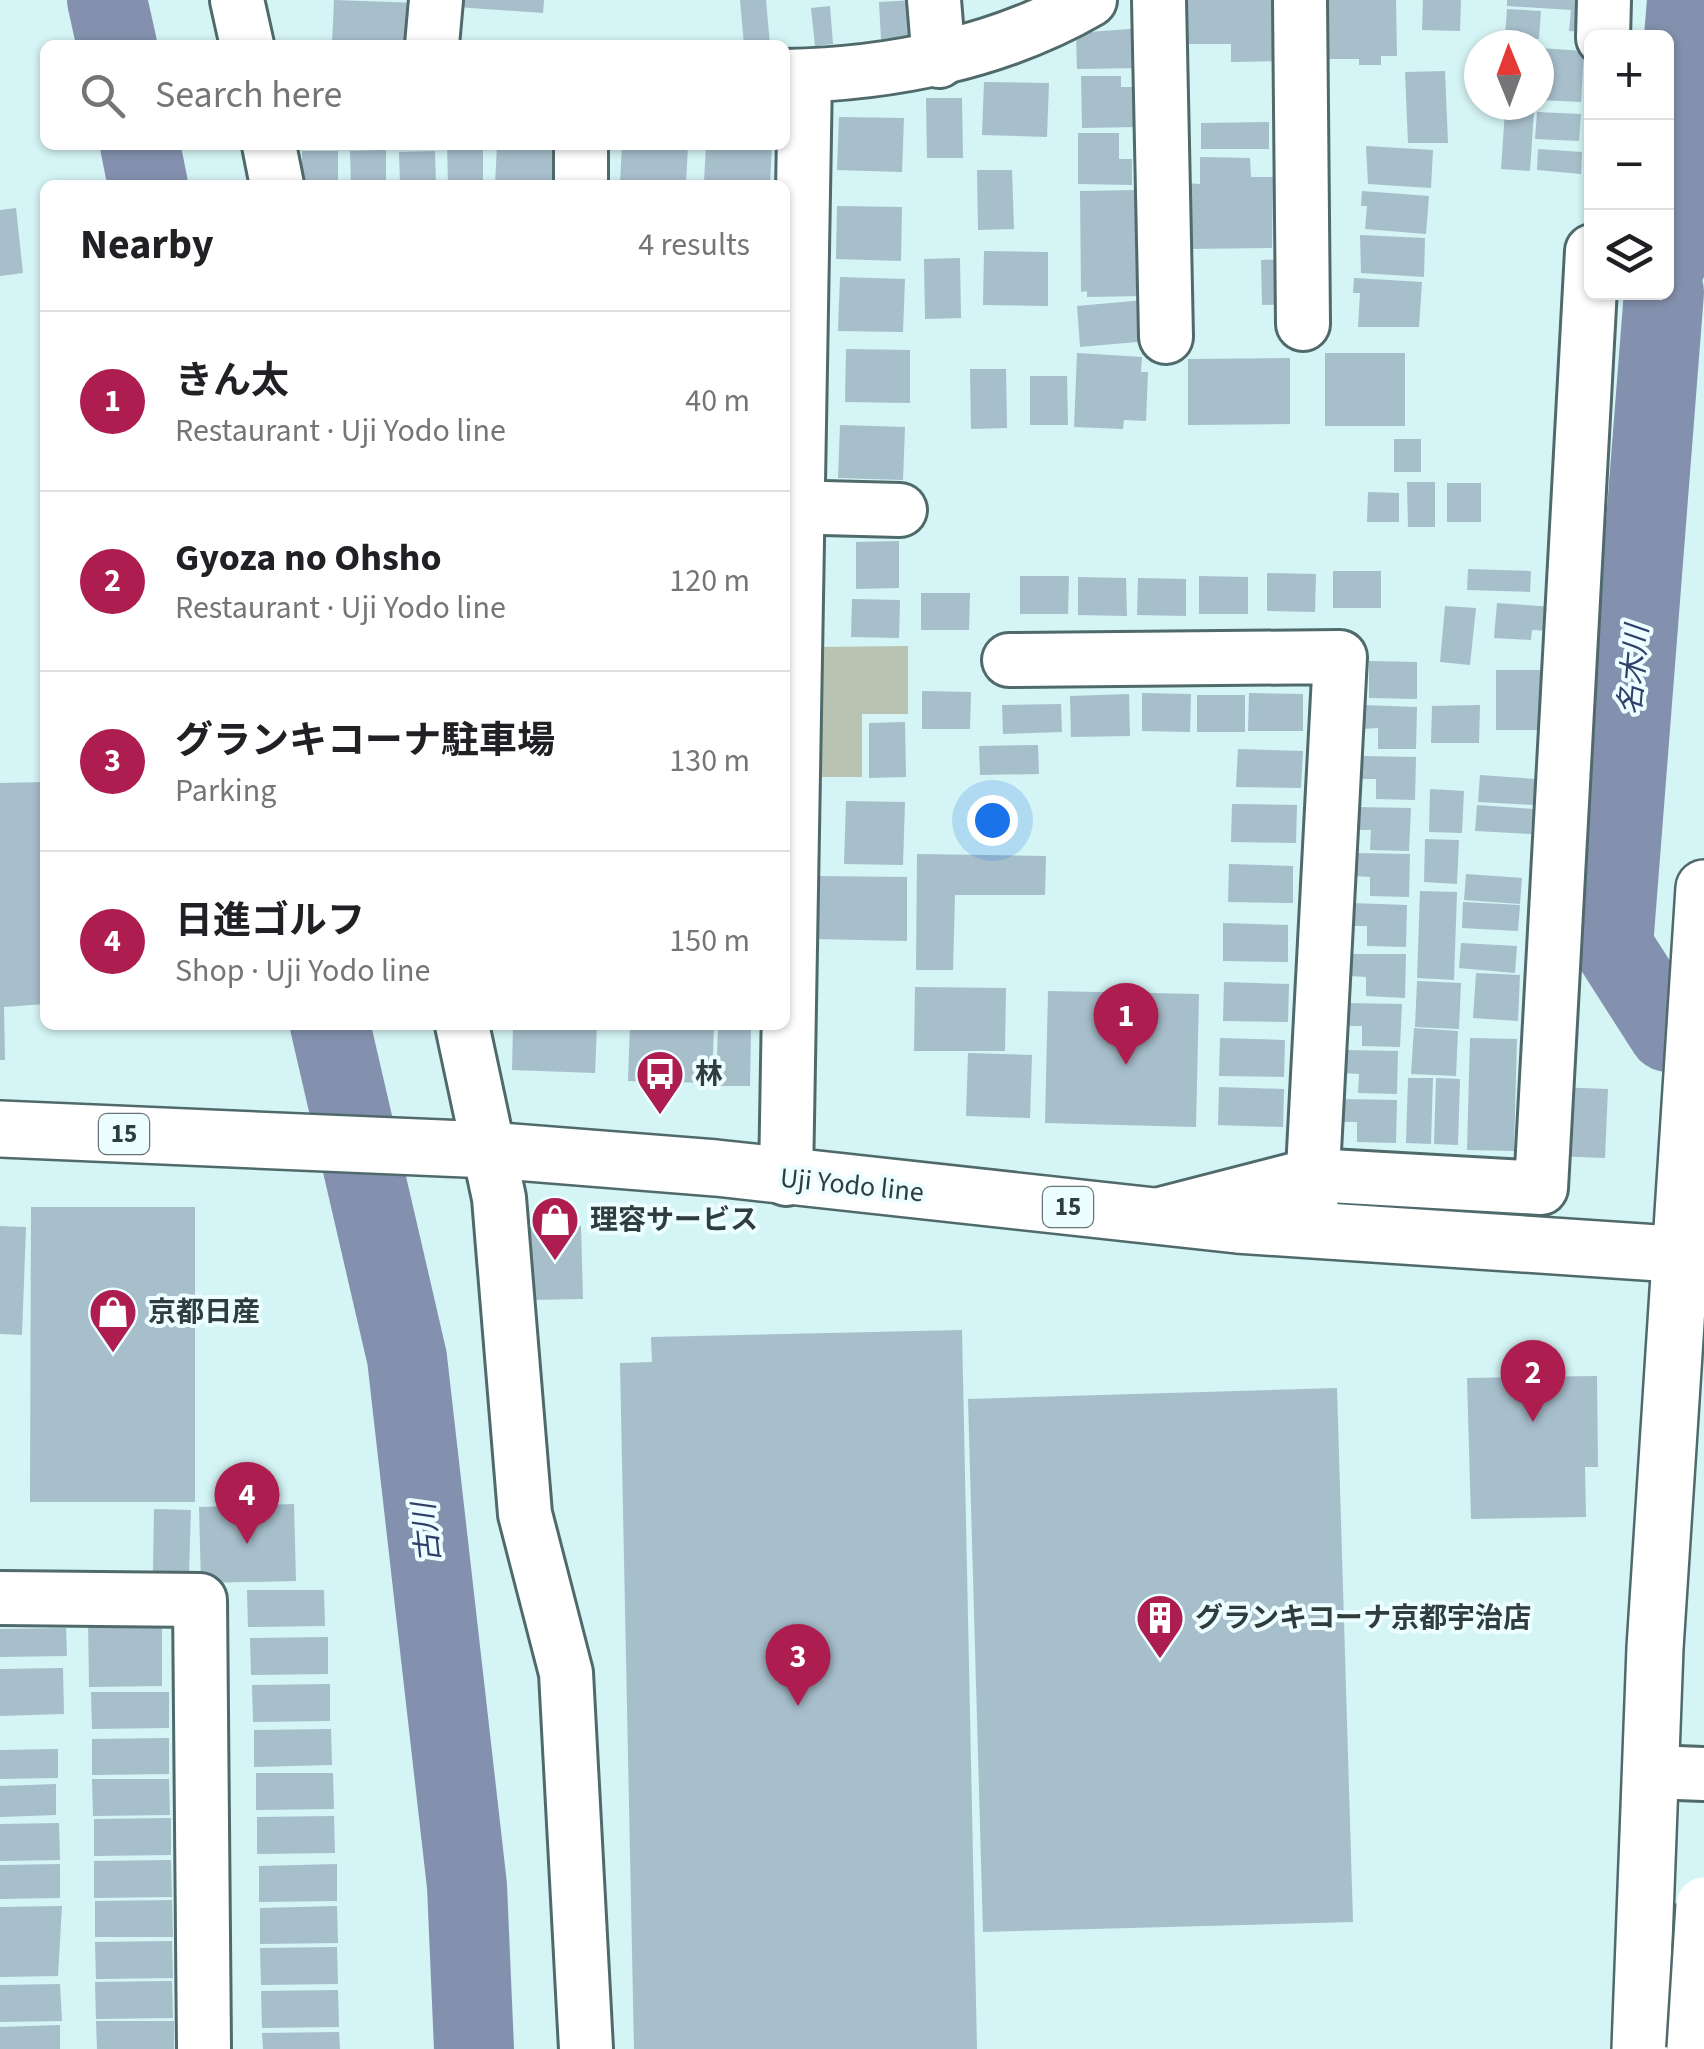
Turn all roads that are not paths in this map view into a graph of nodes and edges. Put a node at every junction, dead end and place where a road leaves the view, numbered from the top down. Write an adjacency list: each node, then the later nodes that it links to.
1 (236, 0): 9 (street)
2 (436, 0): 10 (street)
3 (934, 0): 11 (street)
4 (1090, 0): 11 (street)
5 (1158, 0): 19 (street)
6 (1300, 0): 18 (street)
7 (1604, 0): 8 (street)
8 (1602, 30)
9 (246, 40)
10 (432, 40)
11 (939, 61): 12 (street)
12 (795, 76): 20 (street)
13 (270, 150): 15 (street)
14 (581, 150): 16 (street)
15 (277, 180)
16 (580, 180)
17 (1589, 300): 29 (street)
18 (1302, 324)
19 (1166, 337)
20 (791, 508): 21 (street); 23 (street)
21 (900, 510)
22 (1008, 660): 29 (street)
23 (790, 708)
24 (1704, 888): 33 (main road)
25 (462, 1030): 28 (street)
26 (787, 1030): 30 (street)
27 (0, 1129): 28 (main road, Uji Yodo line / 15)
28 (473, 1150): 30 (main road, Uji Yodo line / 15); 41 (street)
29 (1312, 1175): 31 (street); 32 (street)
30 (786, 1179): 31 (main road, Uji Yodo line / 15)
31 (1152, 1216): 32 (main road, Uji Yodo line / 15)
32 (1310, 1231): 33 (main road, Uji Yodo line / 15)
33 (1692, 1255): 35 (main road)
34 (0, 1598): 40 (street)
35 (1650, 1772): 36 (street); 39 (main road)
36 (1704, 1774)
37 (1704, 1905): 42 (main road, bridge)
38 (1704, 2021): 39 (street)
39 (1641, 2037)
40 (204, 2049)
41 (586, 2049)
42 (1695, 2049)

